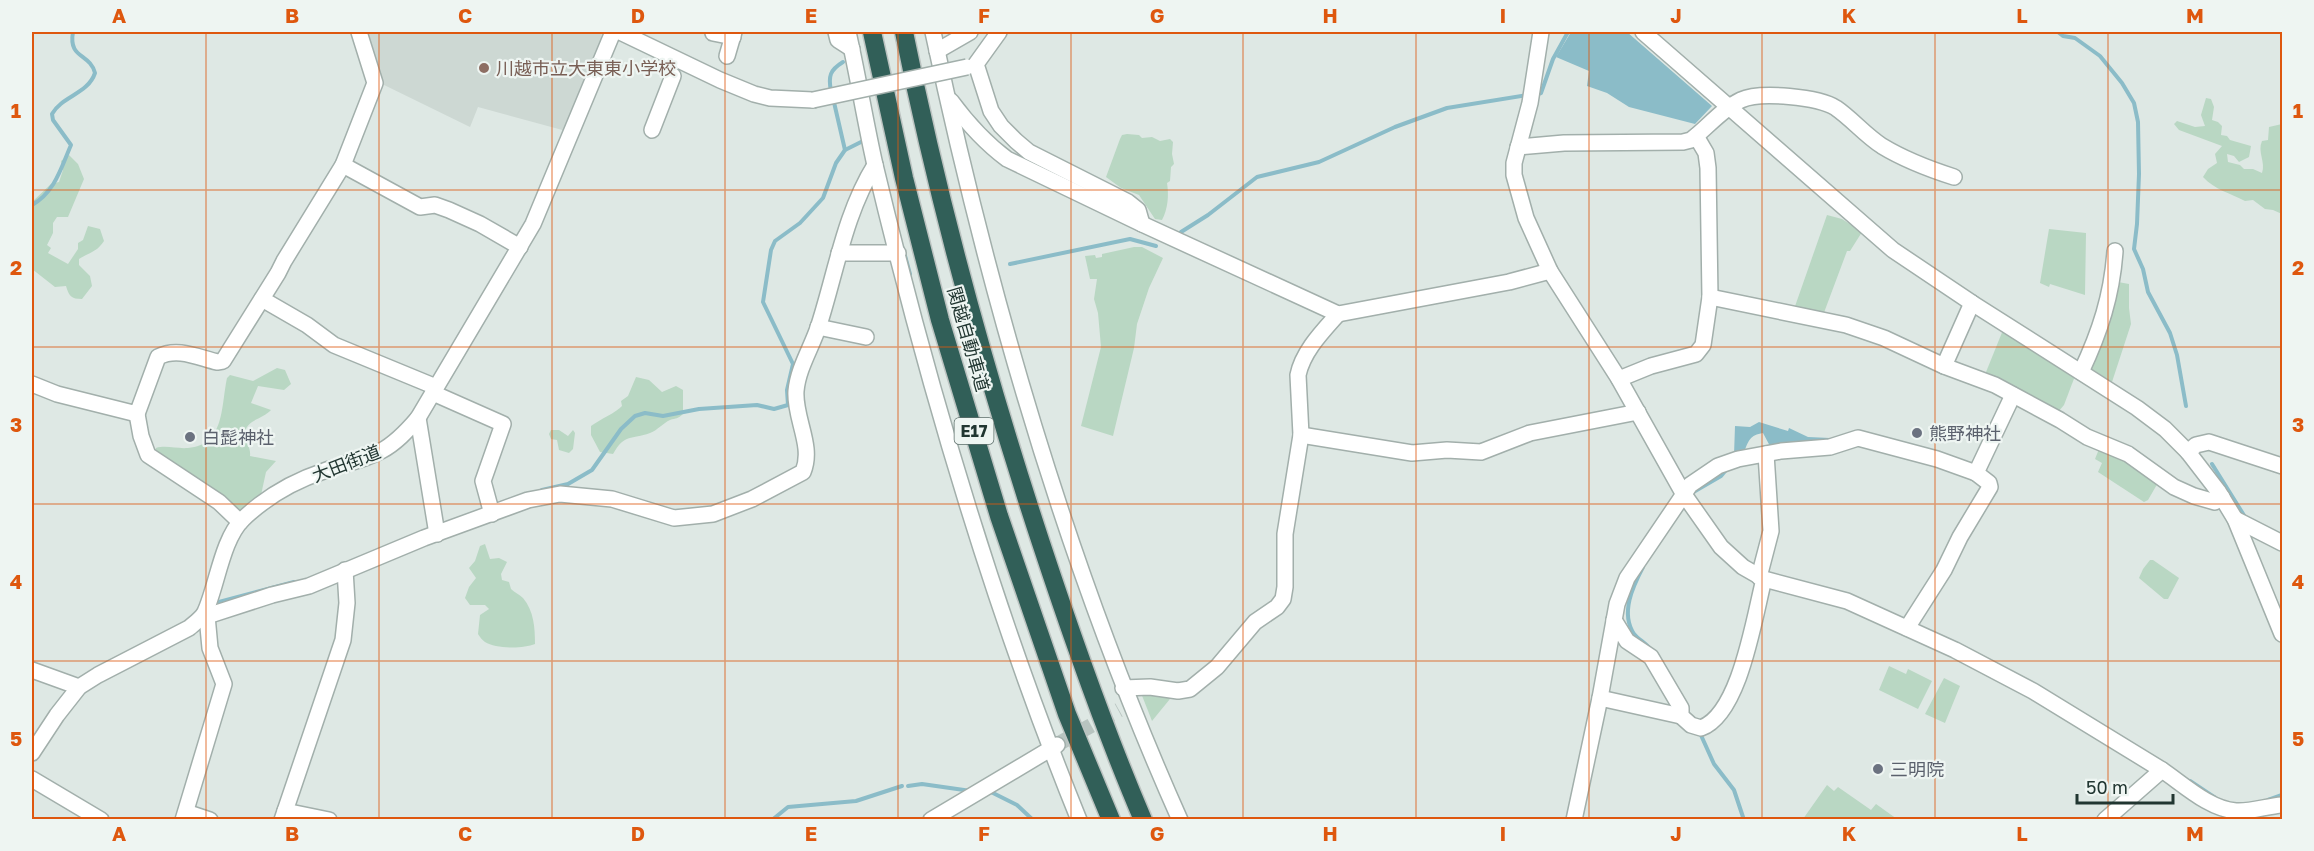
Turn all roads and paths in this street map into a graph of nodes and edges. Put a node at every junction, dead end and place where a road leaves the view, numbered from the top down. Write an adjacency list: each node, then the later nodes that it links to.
1 (359, 32): 25 (street)
2 (613, 32): 29 (street, 大田街道)
3 (620, 32): 18 (street, bridge)
4 (836, 32): 15 (street)
5 (848, 32): 15 (street)
6 (872, 32): 85 (highway, 関越自動車道 / E17)
7 (904, 32): 86 (highway, 関越自動車道 / E17)
8 (933, 32): 16 (street)
9 (970, 32): 16 (street)
10 (999, 32): 18 (street)
11 (1541, 32): 24 (street)
12 (1643, 32): 21 (street)
13 (713, 33): 14 (street)
14 (733, 34): 17 (street)
15 (852, 49): 26 (street)
16 (937, 51): 20 (street)
17 (727, 56)
18 (972, 65): 28 (street)
19 (673, 76): 22 (street)
20 (948, 96): 28 (street); 69 (street)
21 (1729, 107): 23 (street); 27 (street); 36 (street)
22 (652, 130)
23 (1696, 136): 24 (street); 34 (street)
24 (1518, 147): 33 (street)
25 (343, 165): 29 (street); 35 (street)
26 (875, 165): 31 (street); 32 (street)
27 (1954, 177)
28 (1142, 224): 37 (street)
29 (520, 247): 44 (street, 大田街道)
30 (2115, 251): 41 (street)
31 (839, 253): 32 (street); 38 (street)
32 (898, 253): 72 (street)
33 (1550, 271): 37 (street); 42 (street)
34 (1710, 297): 40 (street); 42 (street)
35 (262, 299): 44 (street); 47 (street)
36 (1972, 303): 40 (street); 41 (street)
37 (1338, 314): 49 (street)
38 (818, 327): 39 (street); 56 (street)
39 (866, 336)
40 (1944, 366): 45 (street)
41 (2081, 372): 50 (street)
42 (1619, 379): 46 (street)
43 (32, 384): 47 (street)
44 (435, 390): 48 (street, 大田街道); 56 (street)
45 (2013, 395): 53 (street); 55 (street)
46 (1638, 412): 49 (street); 54 (street)
47 (137, 414): 58 (street)
48 (418, 418): 58 (street, 大田街道); 59 (street)
49 (1301, 435): 69 (street)
50 (2188, 452): 52 (street); 55 (street)
51 (1766, 454): 53 (street); 54 (street); 62 (street)
52 (2283, 466)
53 (1976, 473): 65 (street)
54 (1683, 493): 62 (street); 64 (street)
55 (2222, 497): 57 (street)
56 (491, 510): 59 (street)
57 (2235, 519): 60 (street); 66 (street)
58 (240, 522): 63 (street, 大田街道)
59 (436, 528): 61 (street)
60 (2283, 543)
61 (345, 570): 63 (street); 77 (street)
62 (1761, 578): 65 (street); 71 (street)
63 (206, 615): 68 (street); 79 (street)
64 (1614, 620): 70 (street); 71 (street)
65 (1907, 628): 74 (street)
66 (2283, 634)
67 (32, 670): 68 (street)
68 (79, 687): 73 (street)
69 (1124, 688): 87 (street)
70 (1600, 698): 71 (street); 88 (street)
71 (1682, 716)
72 (1054, 746): 83 (street); 84 (street)
73 (32, 753)
74 (2162, 770): 78 (street); 89 (street)
75 (32, 779): 80 (street)
76 (2283, 805): 78 (street)
77 (284, 815): 82 (street)
78 (2247, 815)
79 (184, 816): 81 (street)
80 (101, 819)
81 (210, 819)
82 (330, 819)
83 (931, 819)
84 (1079, 819)
85 (1111, 819)
86 (1143, 819)
87 (1180, 819)
88 (1574, 819)
89 (2105, 819)

